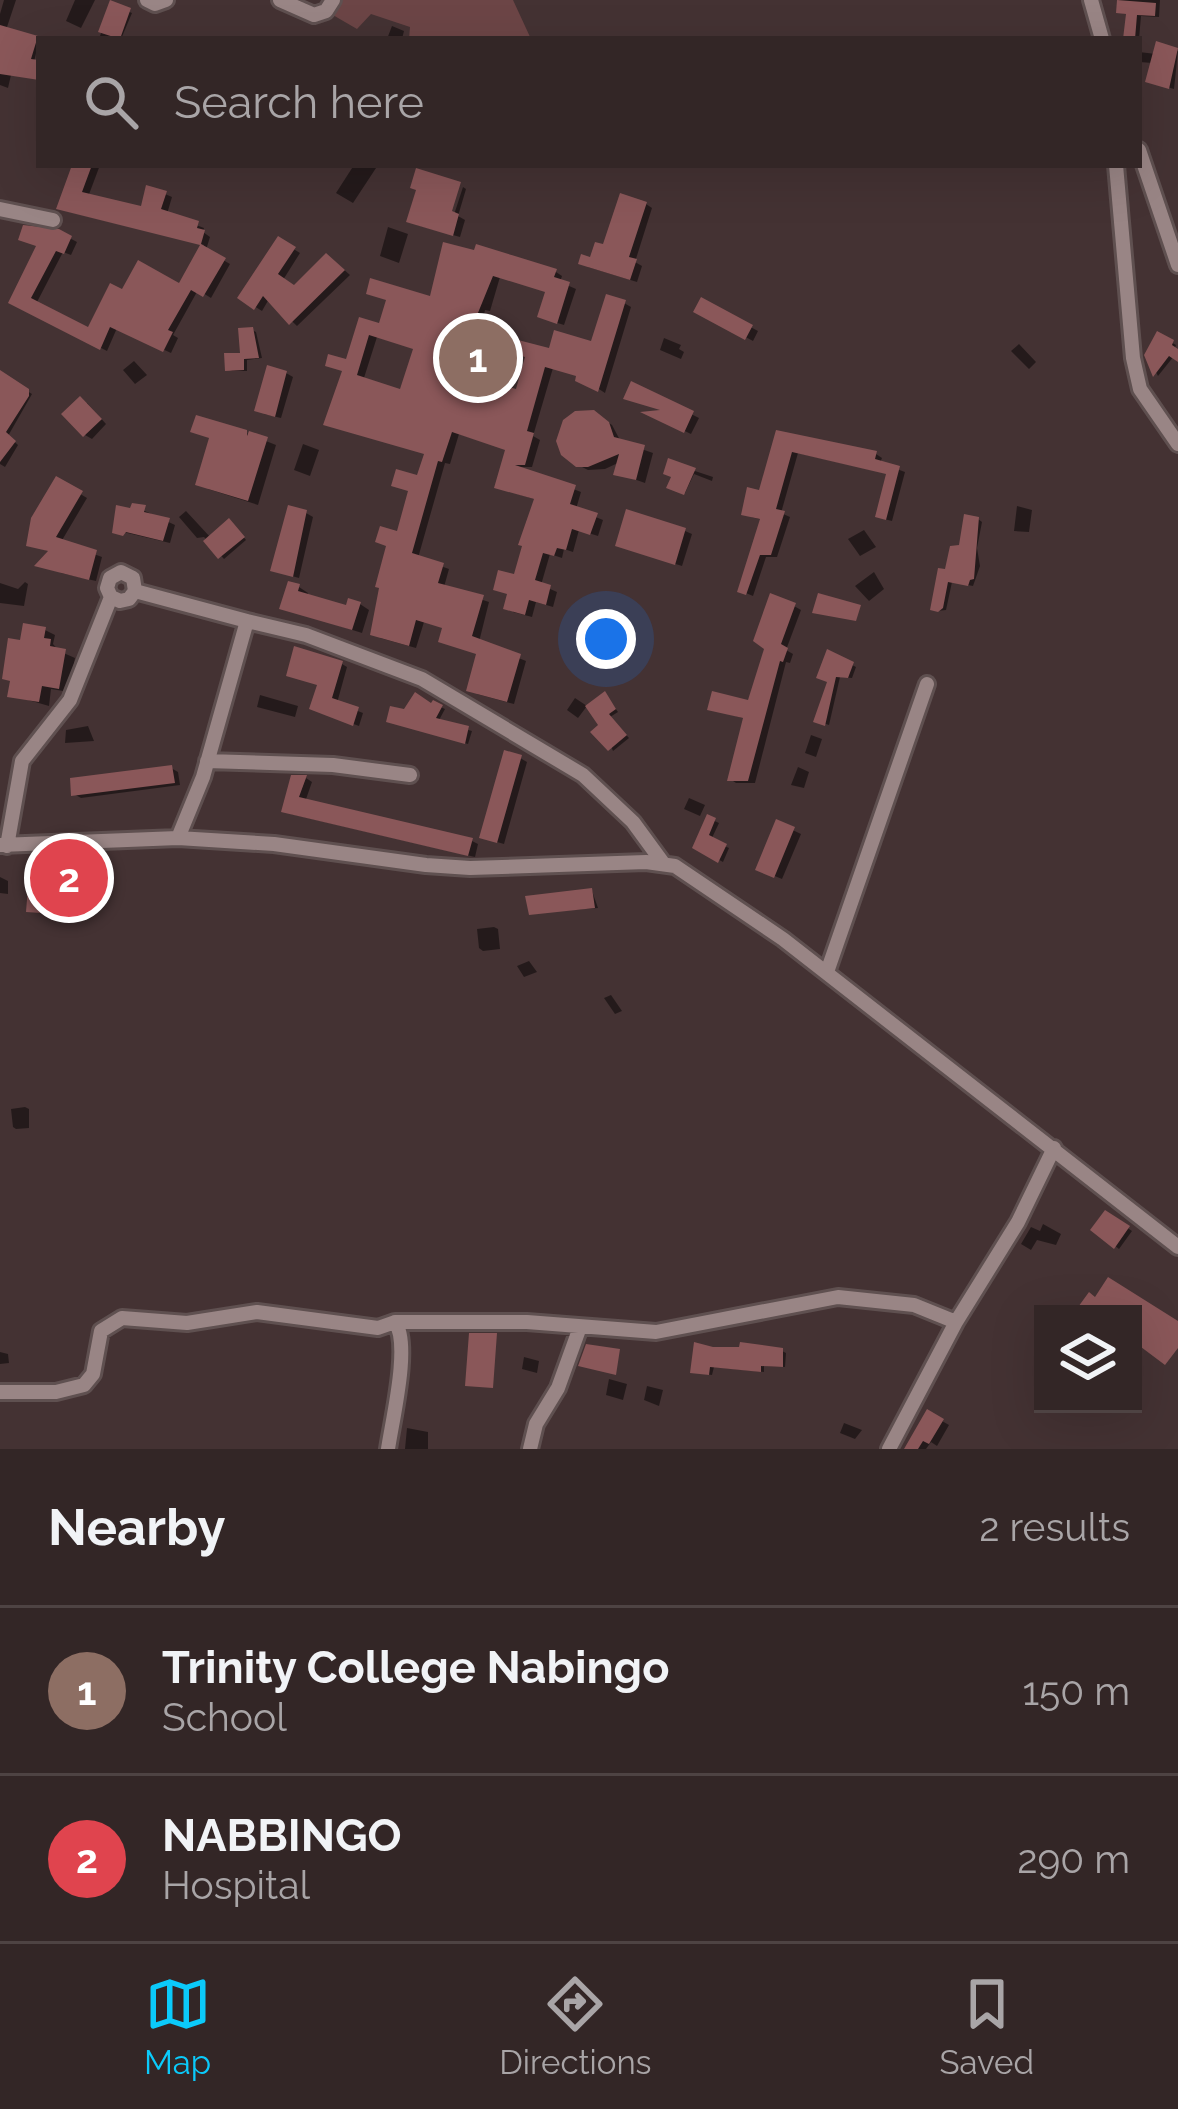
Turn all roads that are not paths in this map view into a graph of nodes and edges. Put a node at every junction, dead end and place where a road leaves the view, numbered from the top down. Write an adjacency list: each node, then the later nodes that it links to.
1 (147, 0): 2 (street)
2 (166, 0)
3 (280, 0): 4 (street)
4 (333, 0)
5 (1091, 0): 6 (street)
6 (1101, 36)
7 (1142, 159): 11 (street)
8 (1116, 168): 12 (street)
9 (0, 209): 10 (street)
10 (53, 220)
11 (1178, 265)
12 (1178, 444)
13 (135, 591): 14 (street); 14 (street); 15 (street)
14 (111, 597): 20 (street)
15 (247, 620): 17 (street); 21 (street)
16 (927, 684): 22 (street)
17 (207, 761): 18 (street); 19 (street)
18 (410, 775)
19 (178, 838): 20 (street); 21 (street)
20 (3, 846)
21 (663, 863): 22 (street)
22 (827, 972): 23 (street)
23 (1054, 1148): 24 (street); 26 (street)
24 (1178, 1247)
25 (395, 1322): 27 (street); 28 (street); 29 (street)
26 (956, 1322): 27 (street); 31 (street)
27 (580, 1327): 30 (street)
28 (0, 1392)
29 (388, 1449)
30 (530, 1449)
31 (889, 1449)

